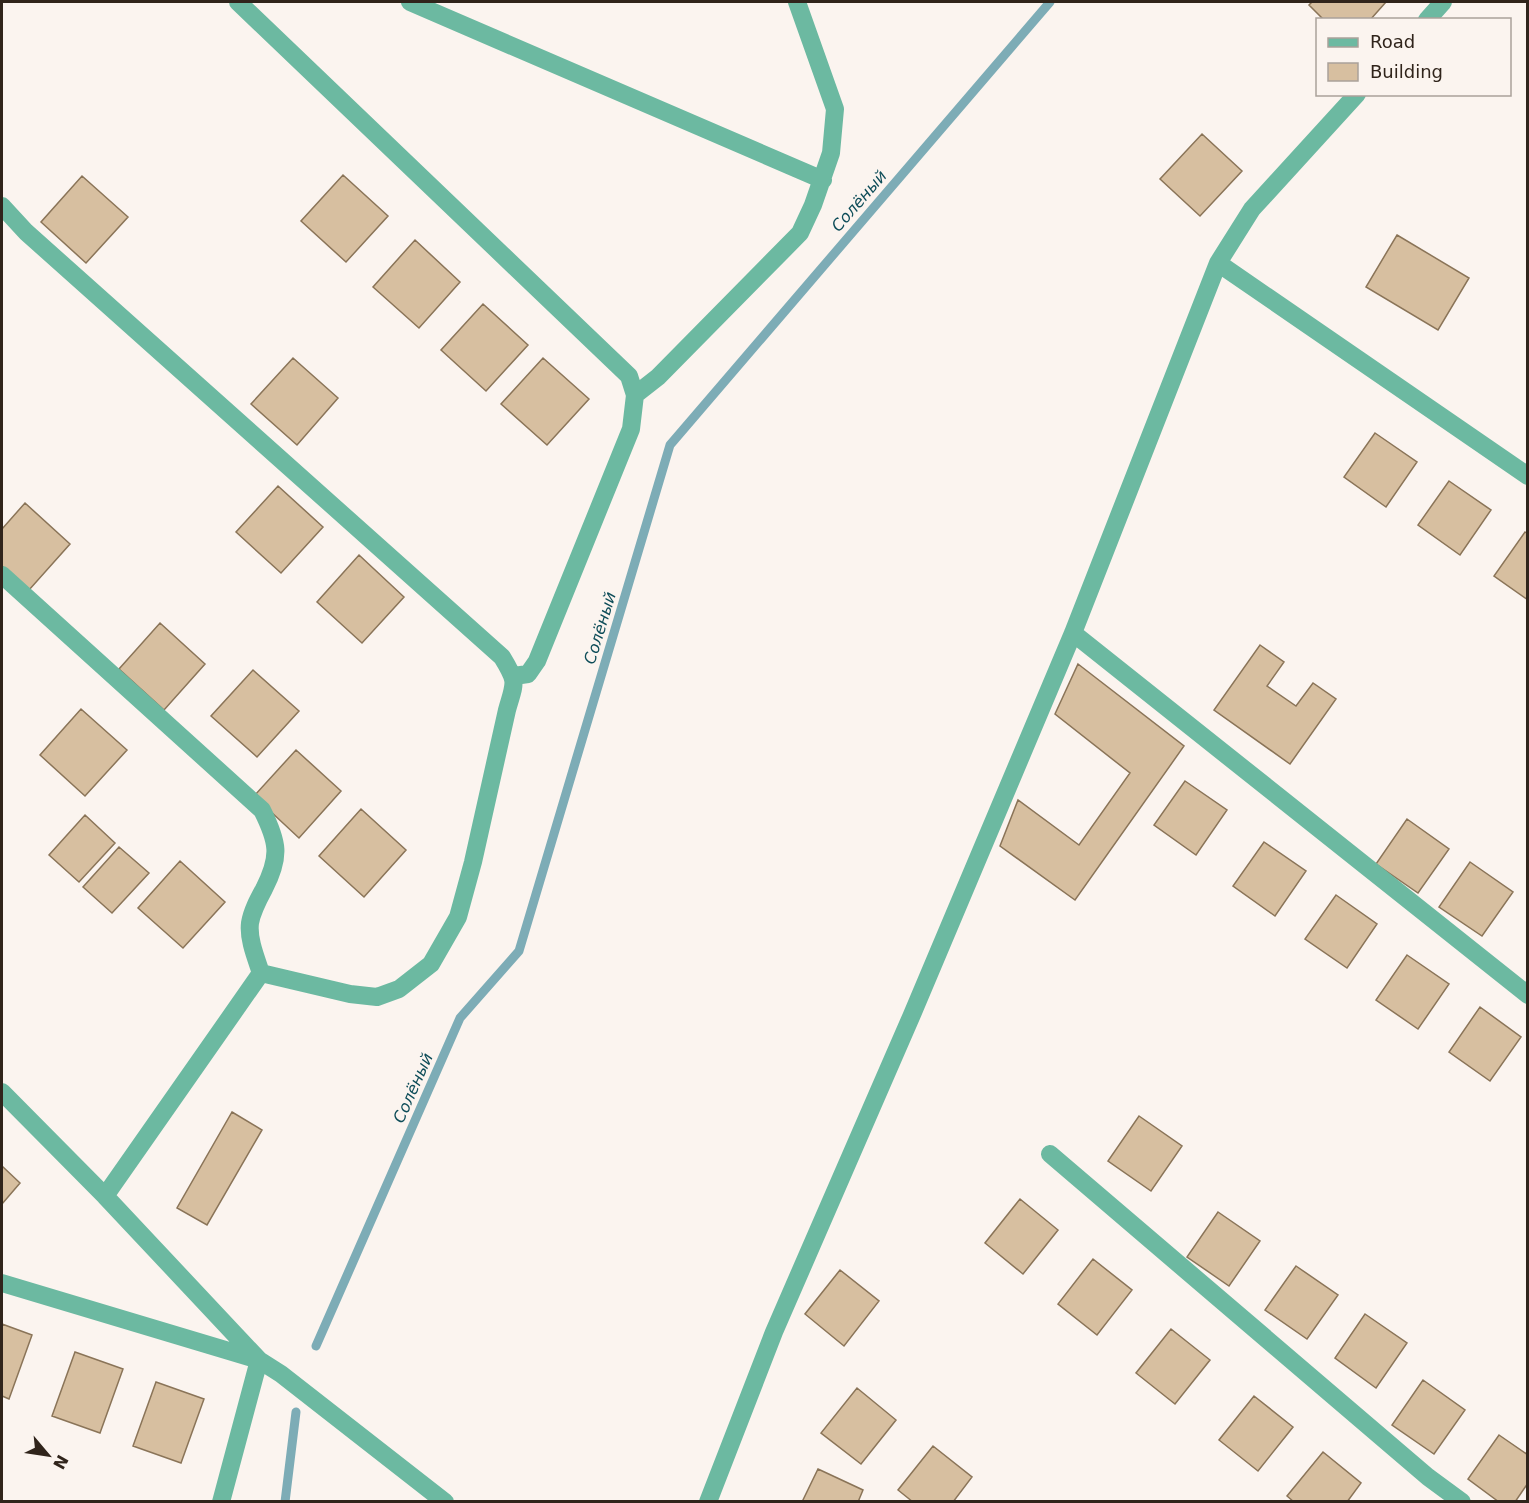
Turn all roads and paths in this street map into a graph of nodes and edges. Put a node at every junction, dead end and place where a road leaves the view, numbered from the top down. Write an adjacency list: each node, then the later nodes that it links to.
1 (238, 2): 10 (street)
2 (410, 2): 7 (street)
3 (797, 2): 7 (street)
4 (1443, 2): 5 (street)
5 (1429, 18)
6 (1356, 96): 9 (street)
7 (822, 180): 10 (street)
8 (2, 206): 14 (street)
9 (1218, 263): 11 (street); 13 (street)
10 (635, 395): 14 (street)
11 (1527, 476)
12 (2, 576): 15 (street)
13 (1073, 633): 16 (street); 24 (street)
14 (514, 676): 15 (street)
15 (261, 973): 19 (street)
16 (1527, 996)
17 (2, 1092): 19 (street)
18 (1050, 1154): 25 (street)
19 (105, 1196): 21 (street)
20 (2, 1283): 21 (street)
21 (259, 1360): 22 (street); 23 (street)
22 (221, 1502)
23 (445, 1502)
24 (708, 1502)
25 (1462, 1502)

